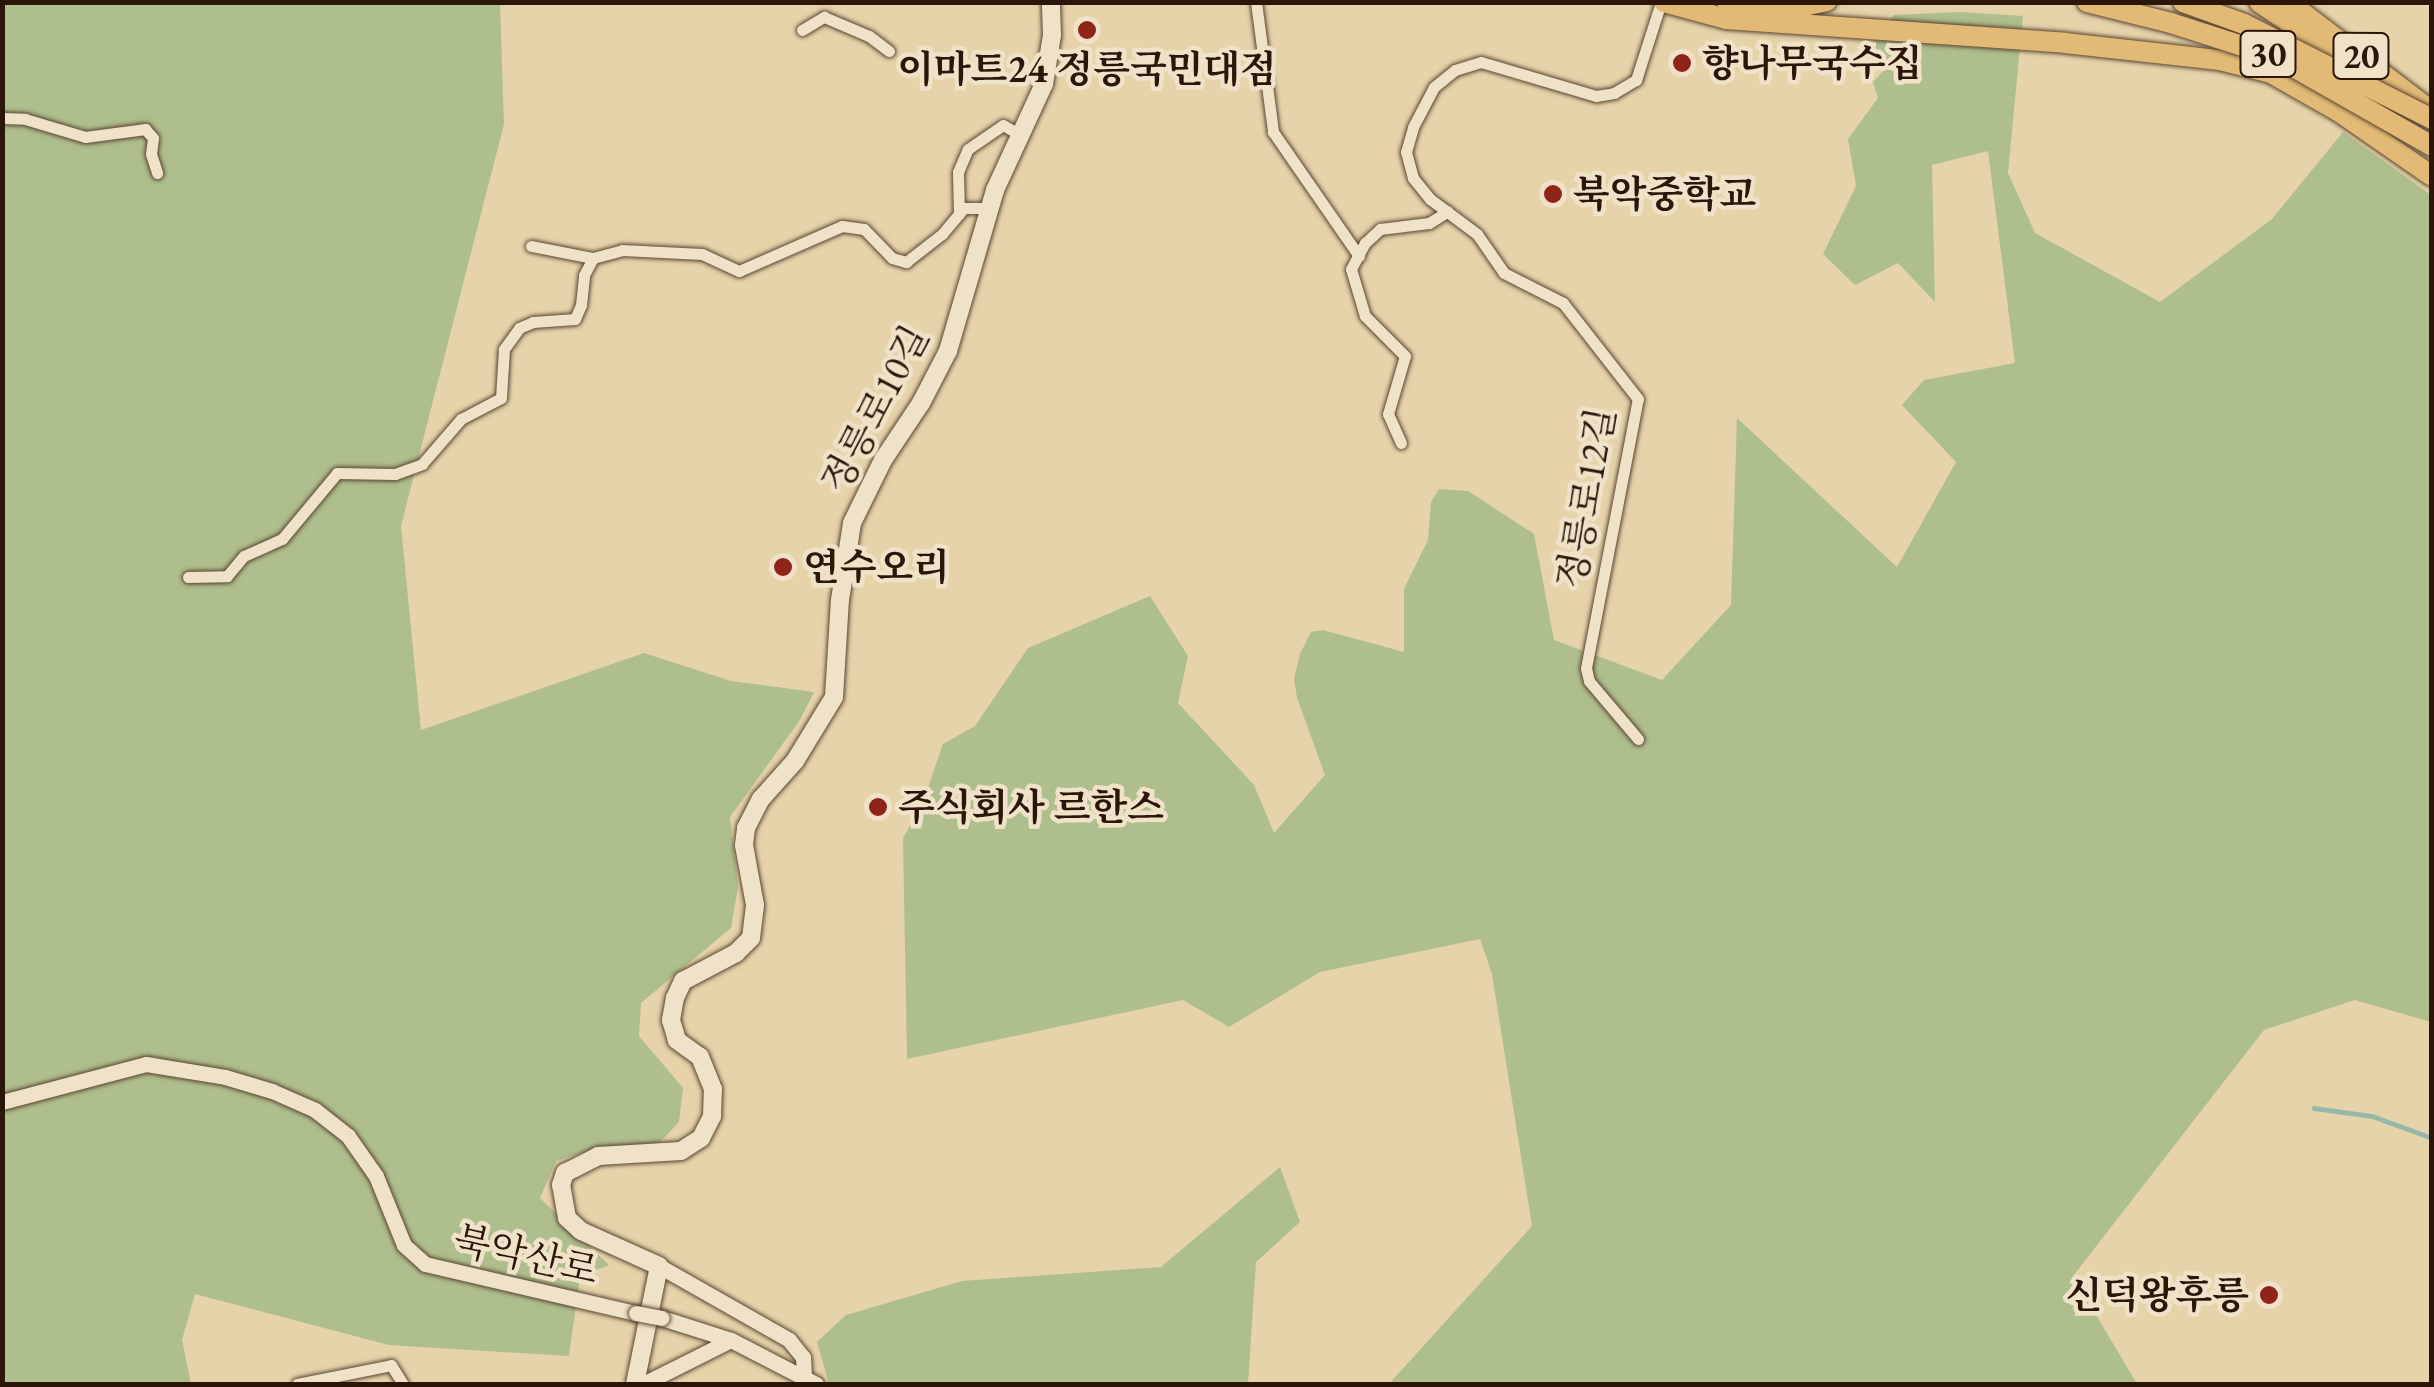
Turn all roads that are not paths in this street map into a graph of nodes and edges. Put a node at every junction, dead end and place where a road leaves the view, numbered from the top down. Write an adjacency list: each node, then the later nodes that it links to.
1 (1051, 2): 16 (main road, 정릉로10길)
2 (1256, 2): 24 (street)
3 (1662, 2): 19 (highway); 21 (street, 정릉로12길)
4 (1726, 2): 5 (main road)
5 (1827, 2)
6 (2088, 2): 17 (highway, 30, bridge)
7 (2184, 2): 15 (highway, 30, bridge)
8 (2208, 2): 17 (main road, 20)
9 (2259, 2): 15 (highway)
10 (2290, 2): 13 (main road, 20)
11 (802, 30): 12 (street)
12 (889, 51)
13 (2432, 110)
14 (2, 118): 18 (street)
15 (2432, 121)
16 (1022, 136): 20 (main road, 정릉로10길); 22 (street)
17 (2432, 150)
18 (157, 172)
19 (2432, 176)
20 (990, 208): 22 (street); 30 (main road, 정릉로10길)
21 (1448, 211): 24 (street); 28 (street, 정릉로12길)
22 (959, 214): 25 (street)
23 (532, 246): 25 (street)
24 (1359, 256): 26 (street)
25 (593, 258): 27 (street)
26 (1401, 443)
27 (188, 576)
28 (1638, 739)
29 (2, 1102): 31 (street, 북악산로, bridge)
30 (660, 1266): 32 (street); 35 (main road)
31 (731, 1340): 32 (street, 북악산로); 36 (street)
32 (810, 1381)
33 (296, 1384): 34 (street)
34 (403, 1384)
35 (635, 1384)
36 (643, 1384)

